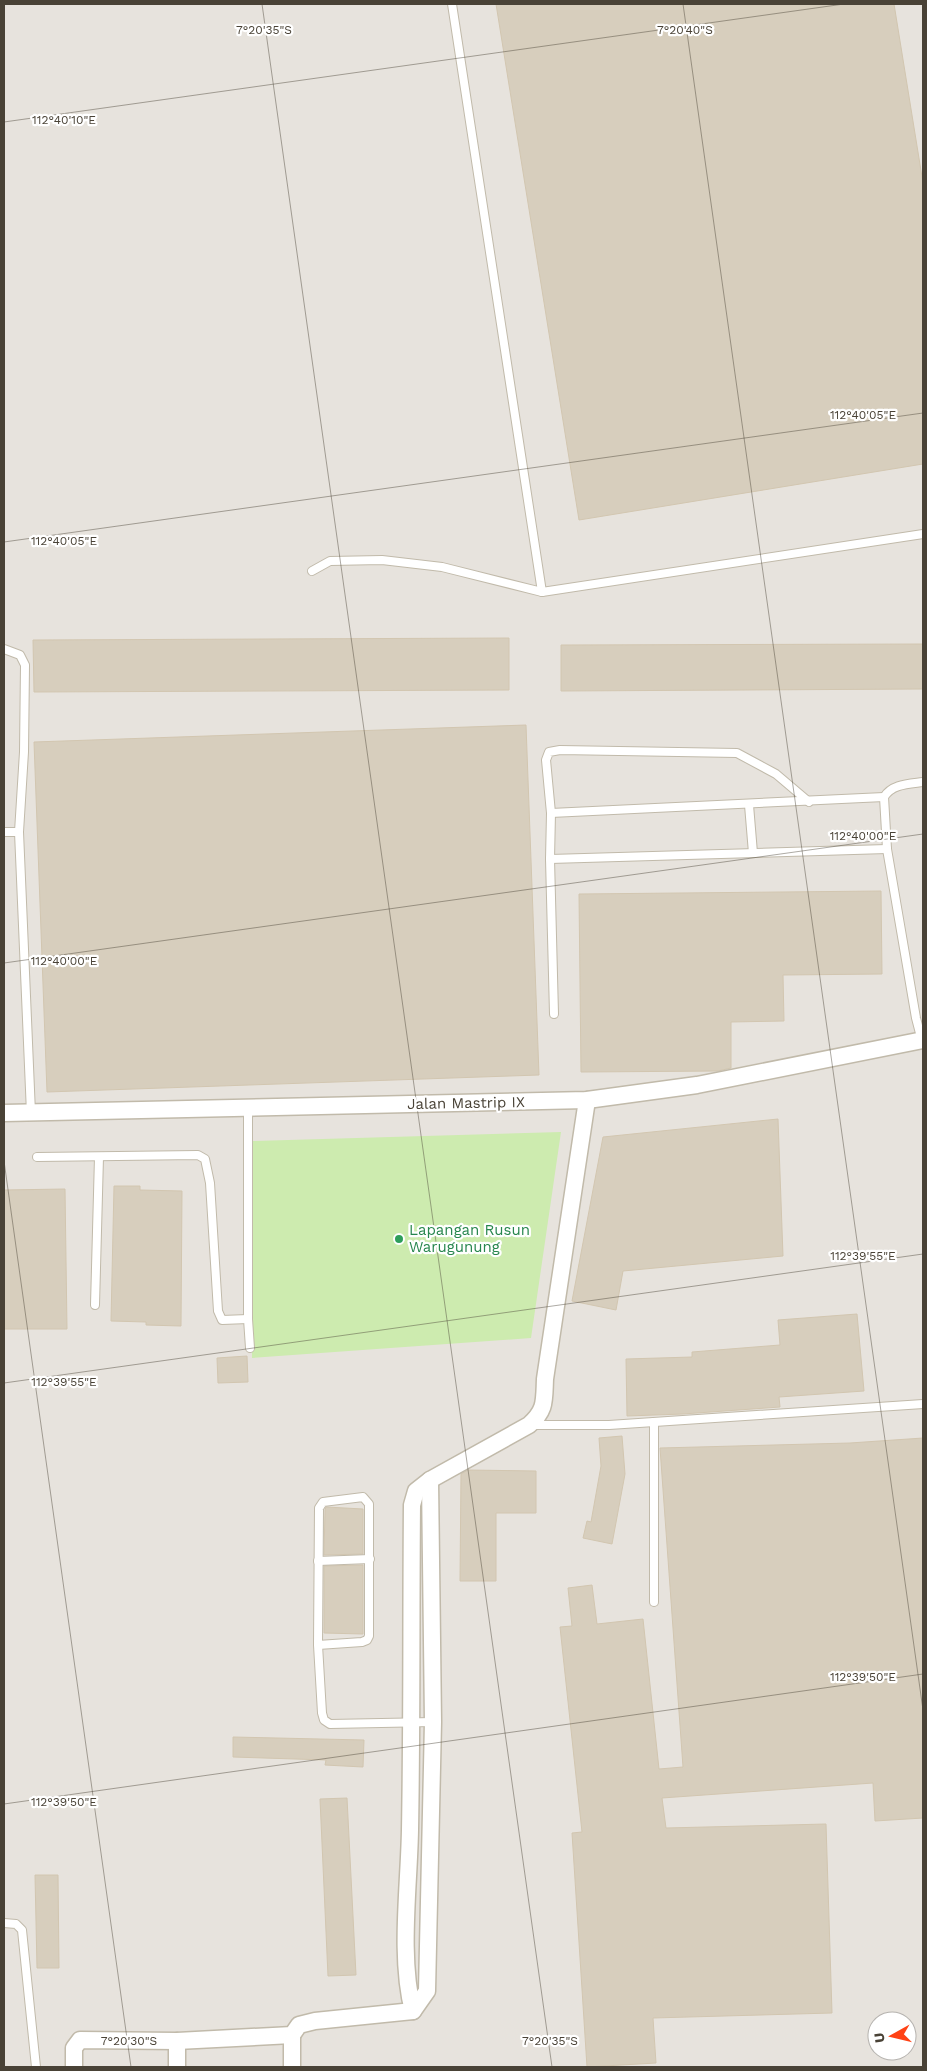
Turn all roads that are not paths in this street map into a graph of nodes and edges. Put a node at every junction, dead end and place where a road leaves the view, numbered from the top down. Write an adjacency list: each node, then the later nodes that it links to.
1 (452, 4): 4 (lane)
2 (923, 534): 4 (lane)
3 (312, 571): 4 (lane)
4 (542, 592)
5 (4, 649): 12 (lane)
6 (923, 782): 7 (lane)
7 (884, 798): 8 (lane); 13 (lane)
8 (808, 802): 9 (lane); 10 (lane)
9 (749, 805): 10 (lane); 14 (lane)
10 (551, 813): 15 (lane)
11 (4, 832): 12 (lane)
12 (19, 832): 21 (lane)
13 (887, 849): 14 (lane); 17 (lane)
14 (753, 853): 15 (lane)
15 (550, 859): 16 (lane)
16 (554, 1014)
17 (923, 1040): 18 (street, Jalan Mastrip IX)
18 (587, 1100): 19 (street, Jalan Mastrip IX); 29 (street)
19 (248, 1108): 21 (street, Jalan Mastrip IX); 25 (lane)
20 (4, 1113): 21 (street, Jalan Mastrip IX)
21 (31, 1113)
22 (37, 1157): 23 (lane)
23 (99, 1157): 24 (lane); 25 (lane)
24 (95, 1306)
25 (248, 1319): 26 (lane)
26 (250, 1348)
27 (923, 1404): 28 (lane)
28 (654, 1422): 29 (lane); 33 (lane)
29 (529, 1425): 30 (street)
30 (430, 1480): 35 (street); 36 (street)
31 (370, 1559): 32 (lane); 32 (lane); 34 (lane)
32 (318, 1560): 34 (lane)
33 (654, 1602)
34 (318, 1645): 35 (lane)
35 (410, 1722): 36 (lane); 38 (street)
36 (433, 1722): 38 (street)
37 (4, 1924): 41 (lane)
38 (413, 2011): 39 (street)
39 (292, 2035): 40 (street); 44 (street)
40 (177, 2041): 42 (street); 43 (street)
41 (36, 2067)
42 (74, 2067)
43 (177, 2067)
44 (292, 2067)

